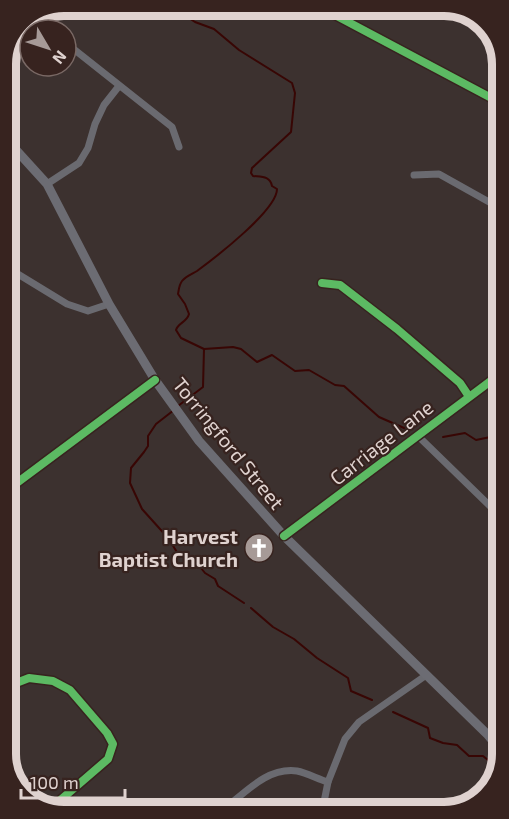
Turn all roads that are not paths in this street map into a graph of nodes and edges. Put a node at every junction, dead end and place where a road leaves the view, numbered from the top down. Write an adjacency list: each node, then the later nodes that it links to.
1 (338, 17): 4 (street)
2 (78, 54): 3 (street)
3 (119, 86): 5 (street); 8 (street)
4 (492, 99)
5 (179, 147)
6 (17, 151): 8 (main road, Torringford Street)
7 (414, 175): 9 (street)
8 (47, 184): 12 (main road, Torringford Street)
9 (492, 204)
10 (17, 273): 12 (street)
11 (322, 283): 15 (street)
12 (109, 304): 14 (main road, Torringford Street)
13 (492, 379): 15 (street, Carriage Lane)
14 (155, 380): 18 (street); 21 (main road, Torringford Street)
15 (468, 395): 16 (street, Carriage Lane)
16 (418, 436): 20 (street); 21 (street, Carriage Lane)
17 (16, 476): 18 (street)
18 (20, 480): 19 (street)
19 (16, 483)
20 (492, 508)
21 (284, 536): 22 (main road, Torringford Street)
22 (425, 676): 24 (main road, Torringford Street); 25 (street)
23 (16, 684): 26 (street)
24 (492, 740)
25 (328, 782): 27 (street); 28 (street)
26 (59, 802)
27 (234, 802)
28 (324, 802)

